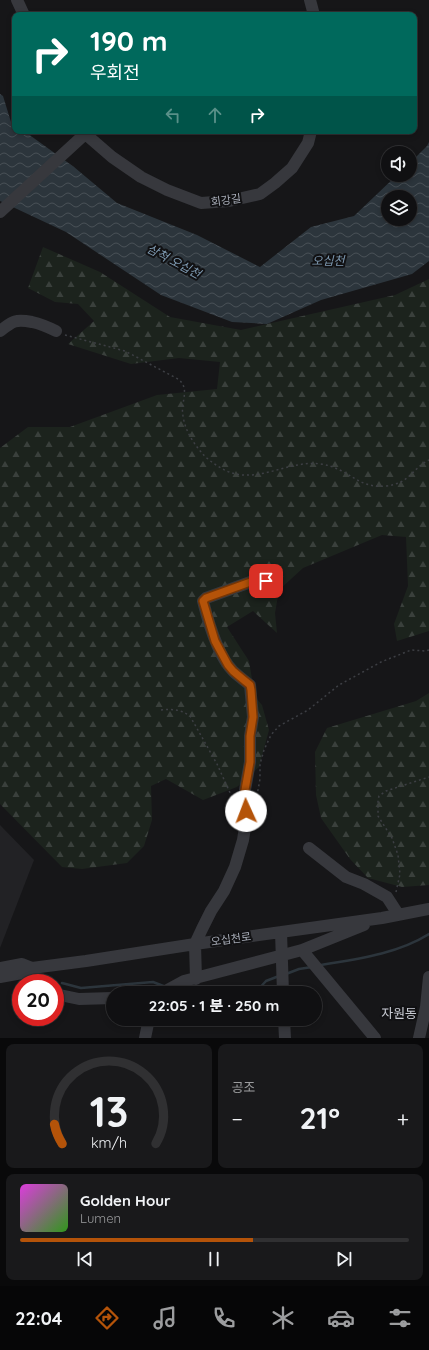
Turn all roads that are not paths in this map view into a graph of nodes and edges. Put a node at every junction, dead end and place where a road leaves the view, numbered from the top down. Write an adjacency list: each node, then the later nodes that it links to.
1 (17, 0): 3 (street)
2 (310, 0): 4 (street)
3 (23, 12)
4 (313, 12)
5 (83, 134): 8 (street)
6 (85, 134): 7 (street, 회강길)
7 (310, 134)
8 (0, 212)
9 (0, 331): 10 (street)
10 (56, 331)
11 (277, 588): 17 (street)
12 (309, 848): 14 (street)
13 (429, 909): 14 (street, 오십천로)
14 (398, 914): 15 (street, 오십천로)
15 (382, 918): 16 (street, 오십천로); 18 (street)
16 (281, 932): 17 (street, 오십천로); 19 (street)
17 (196, 944): 21 (street, 오십천로); 26 (street)
18 (302, 950): 19 (street); 35 (street)
19 (282, 955): 26 (street); 28 (street)
20 (0, 968): 21 (street, 오십천로)
21 (32, 968): 22 (street, 오십천로)
22 (24, 974)
23 (0, 977): 24 (street, 오십천로)
24 (12, 978)
25 (429, 978): 36 (street)
26 (190, 980): 27 (street)
27 (176, 986)
28 (283, 986)
29 (64, 996): 30 (street)
30 (106, 998)
31 (148, 1026): 33 (street)
32 (284, 1026): 34 (street)
33 (145, 1038)
34 (285, 1038)
35 (375, 1038)
36 (419, 1038)

